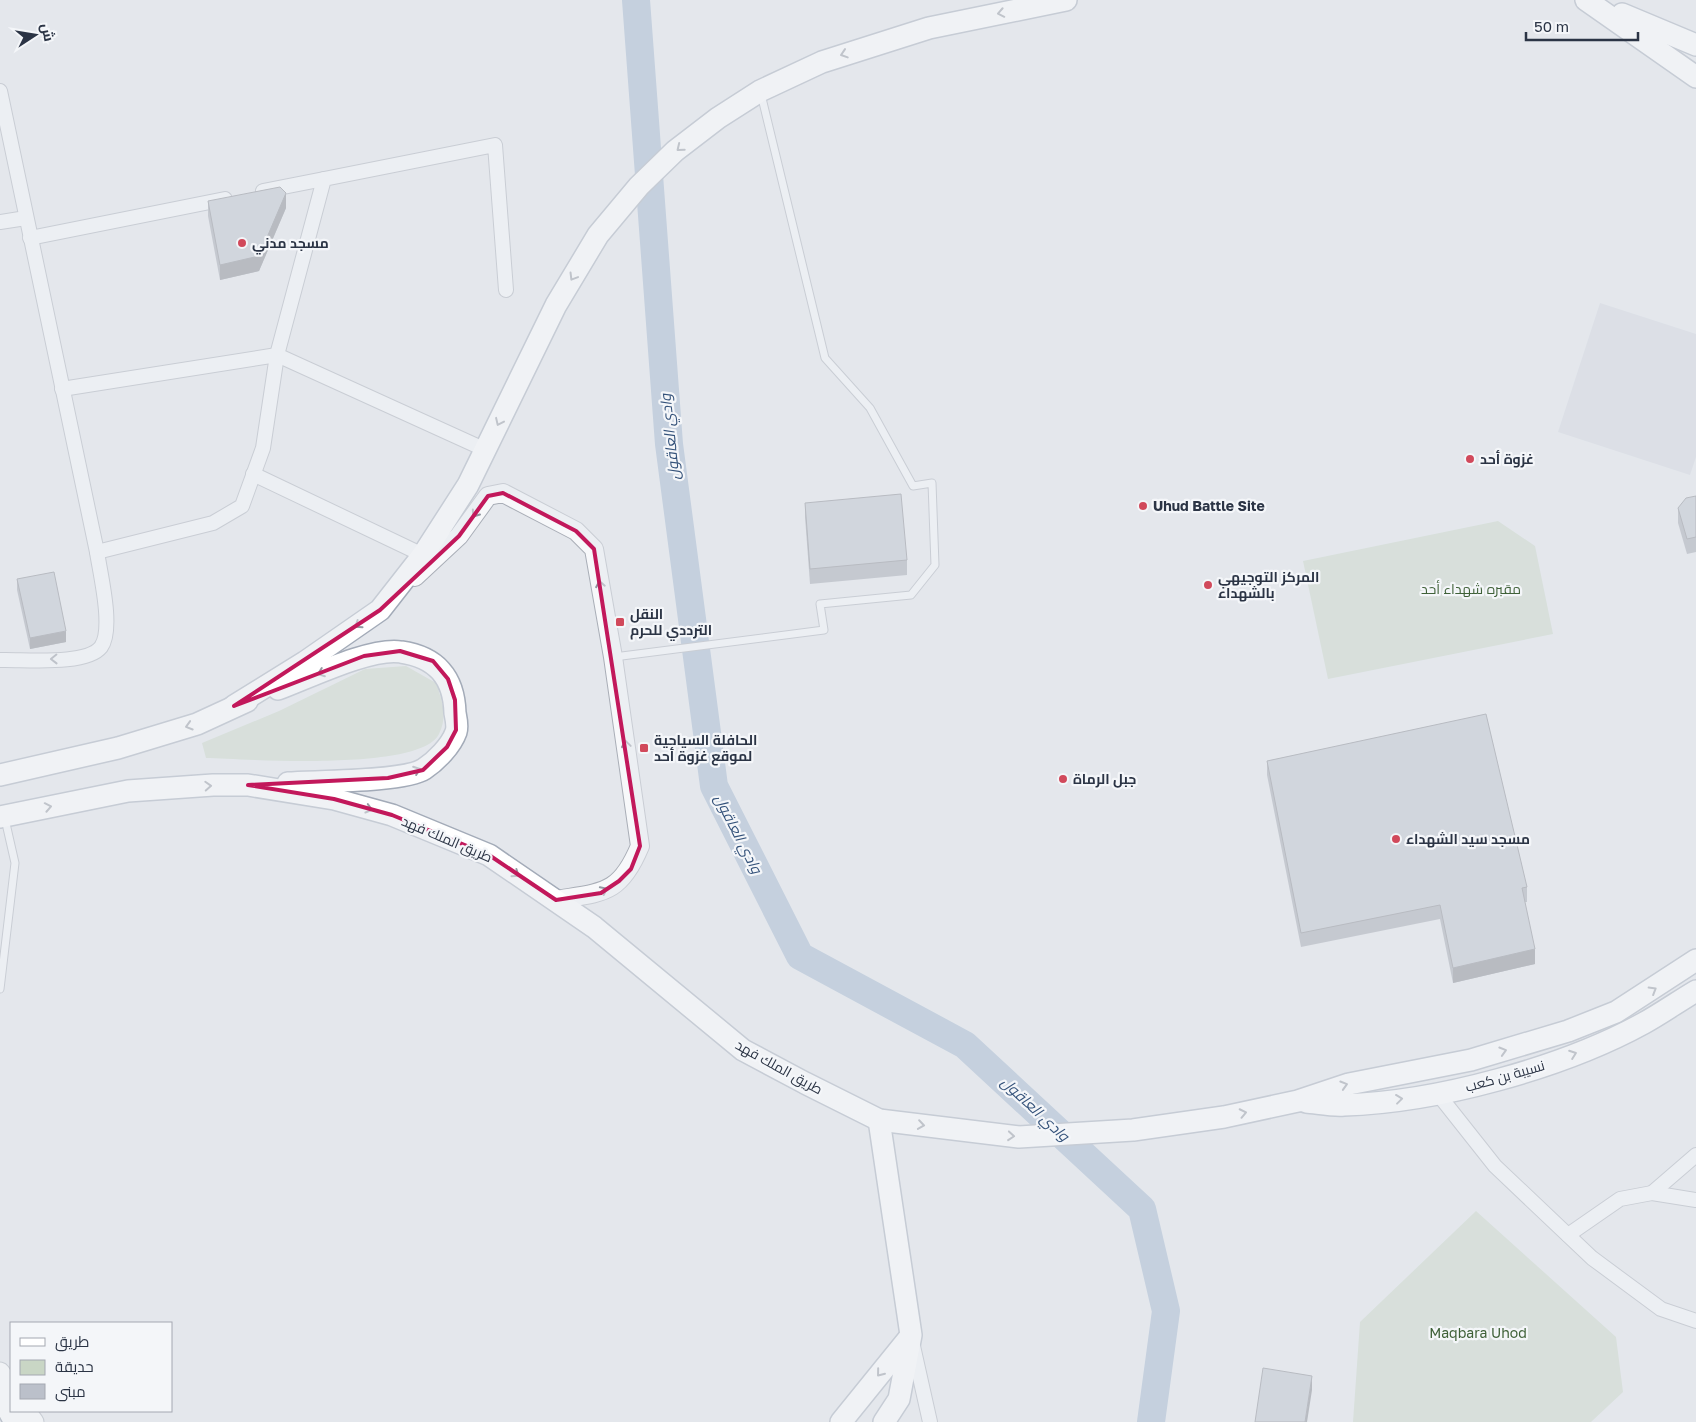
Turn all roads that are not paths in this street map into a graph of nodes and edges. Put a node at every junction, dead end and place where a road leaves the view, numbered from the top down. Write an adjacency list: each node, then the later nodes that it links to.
1 (1066, 0): 6 (main road, one-way to 6)
2 (1587, 0): 3 (main road); 4 (main road)
3 (1696, 45)
4 (1696, 78)
5 (0, 91): 8 (street)
6 (760, 91): 14 (main road, one-way to 14); 19 (lane)
7 (324, 179): 10 (street); 11 (street); 12 (street)
8 (26, 218): 9 (street); 10 (street)
9 (0, 222)
10 (30, 238): 13 (street)
11 (506, 290)
12 (277, 355): 13 (street); 14 (street); 15 (street)
13 (62, 389): 16 (street)
14 (486, 450): 17 (main road)
15 (253, 474): 16 (street); 17 (street)
16 (97, 552): 20 (street, one-way to 20)
17 (423, 555): 18 (main road)
18 (380, 610): 19 (street, one-way to 18); 21 (main road, one-way to 21)
19 (613, 657): 25 (street, one-way to 19)
20 (0, 660)
21 (234, 706): 22 (main road, one-way to 22); 23 (main road, one-way to 21)
22 (0, 775)
23 (248, 786): 24 (main road, طريق الملك فهد, one-way to 23); 25 (main road, طريق الملك فهد, one-way to 25)
24 (2, 816): 27 (lane)
25 (556, 900): 31 (main road, طريق الملك فهد)
26 (1696, 960): 30 (main road, one-way to 26)
27 (0, 989)
28 (1696, 991): 29 (main road, نسيبة بن كعب, one-way to 28)
29 (1438, 1094): 30 (main road, نسيبة بن كعب, one-way to 29); 35 (street)
30 (1298, 1101): 31 (main road, طريق الملك فهد, one-way to 30)
31 (879, 1120): 37 (main road)
32 (1696, 1155): 33 (street)
33 (1652, 1193): 34 (street); 35 (street)
34 (1696, 1200)
35 (1568, 1236): 36 (street)
36 (1696, 1321)
37 (911, 1335): 42 (main road, one-way to 42); 43 (main road); 44 (street)
38 (0, 1372): 39 (main road)
39 (10, 1387)
40 (0, 1390): 41 (highway)
41 (10, 1408)
42 (841, 1422)
43 (884, 1422)
44 (930, 1422)

